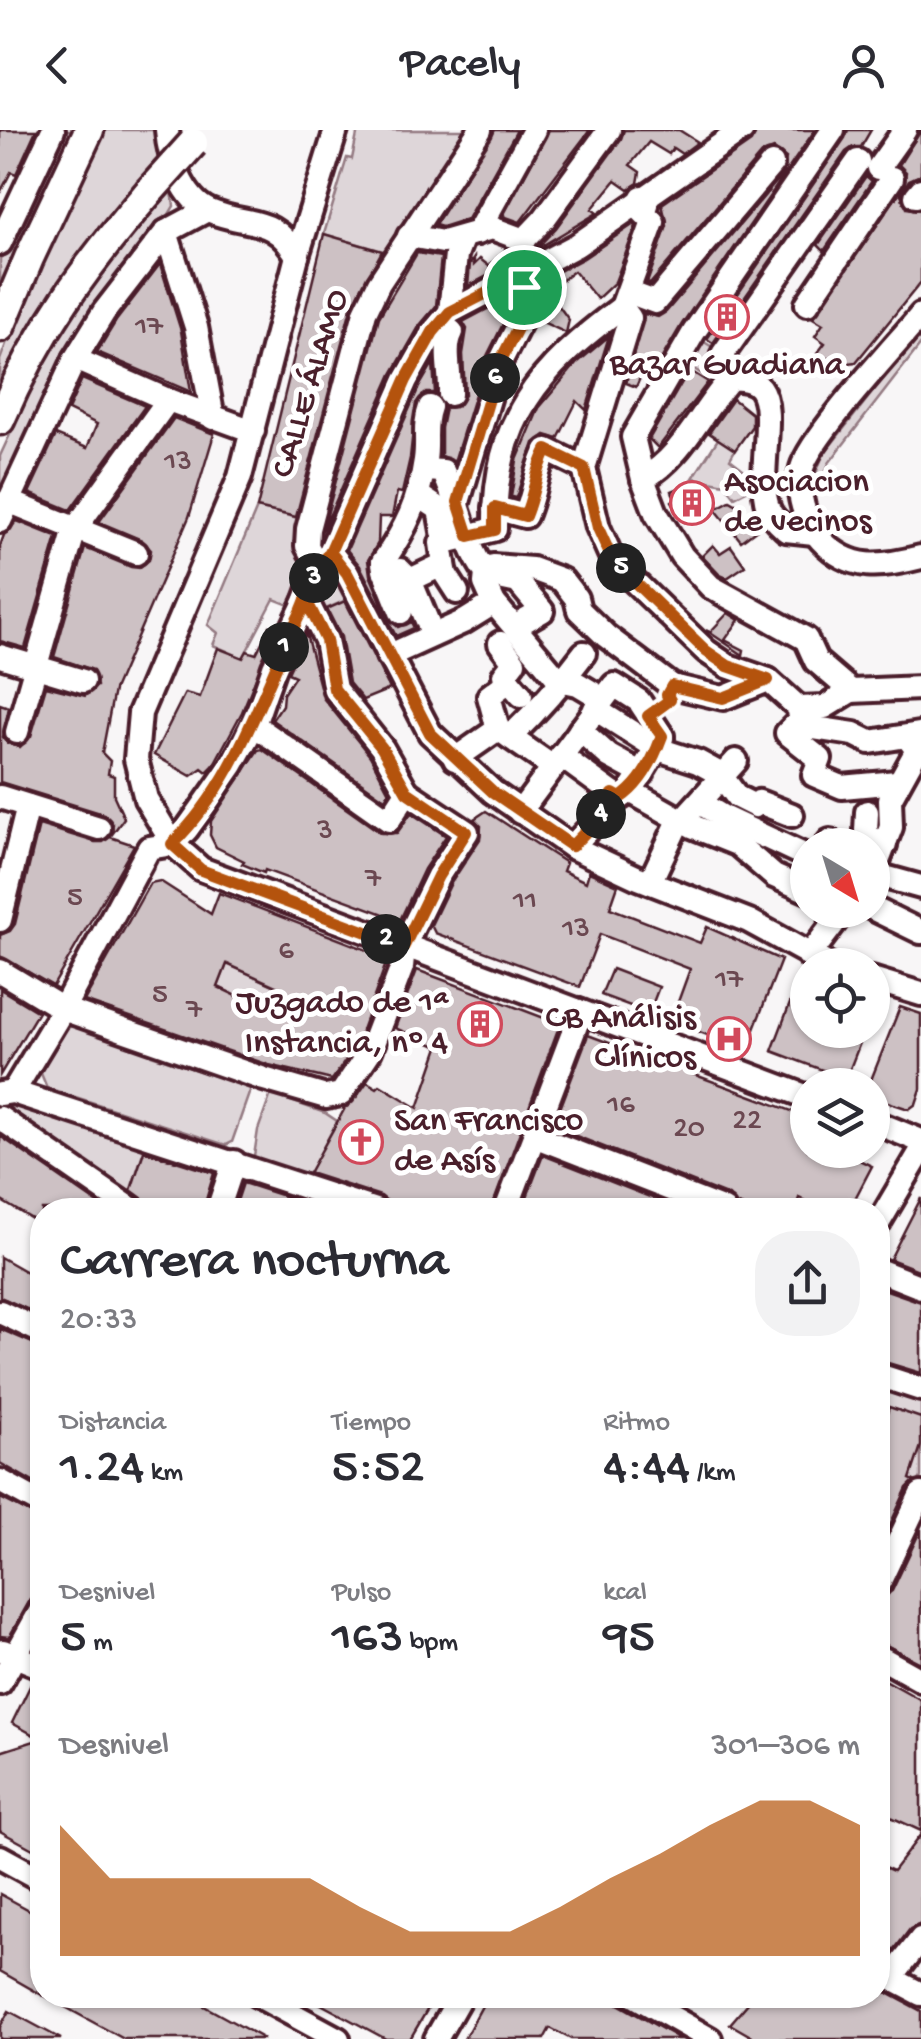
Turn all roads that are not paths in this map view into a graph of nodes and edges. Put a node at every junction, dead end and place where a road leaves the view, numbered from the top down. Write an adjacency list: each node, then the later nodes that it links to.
1 (52, 130): 21 (street)
2 (90, 130): 28 (main road)
3 (167, 130): 16 (street)
4 (336, 130): 14 (street)
5 (480, 130): 19 (street, CALLE ÁLAMO)
6 (534, 130): 20 (street)
7 (609, 130): 20 (street)
8 (742, 130): 15 (street)
9 (833, 130): 39 (street)
10 (905, 130): 13 (street)
11 (199, 136): 35 (main road, bridge)
12 (772, 164): 24 (street)
13 (876, 169): 25 (street); 30 (street)
14 (314, 196): 17 (street); 22 (street)
15 (642, 197): 23 (street); 24 (street)
16 (206, 210): 17 (street); 18 (street)
17 (268, 225): 22 (street)
18 (166, 232): 29 (street); 34 (street)
19 (410, 236): 20 (street); 50 (street, CALLE ÁLAMO)
20 (469, 236): 27 (street)
21 (0, 243)
22 (297, 256): 36 (street)
23 (518, 277): 27 (street); 41 (street)
24 (625, 300): 37 (street); 42 (street)
25 (807, 304)
26 (921, 314): 45 (street)
27 (446, 317): 32 (street); 33 (street)
28 (0, 327)
29 (75, 359): 31 (street); 43 (street)
30 (731, 378): 39 (street); 45 (street)
31 (168, 400): 34 (street); 44 (street)
32 (434, 409): 33 (street); 38 (street)
33 (394, 413): 50 (street)
34 (213, 418): 36 (street)
35 (0, 420)
36 (253, 431): 92 (street)
37 (584, 468): 42 (street); 64 (street)
38 (424, 470): 40 (street); 41 (street)
39 (643, 479): 69 (street)
40 (418, 495): 47 (street); 52 (street)
41 (458, 502): 46 (street)
42 (495, 508): 46 (street)
43 (4, 511): 44 (street)
44 (76, 529): 48 (street); 63 (street)
45 (814, 532): 49 (street)
46 (469, 536): 47 (street); 51 (street)
47 (444, 553): 52 (street); 53 (street)
48 (136, 554)
49 (921, 557)
50 (324, 559): 54 (street); 55 (street)
51 (489, 570): 56 (street); 58 (street); 66 (street)
52 (401, 584): 55 (street); 57 (street); 59 (street)
53 (457, 592)
54 (306, 600): 72 (street); 82 (street)
55 (362, 602): 62 (street)
56 (494, 602): 58 (street); 59 (street)
57 (401, 612)
58 (508, 634): 68 (street); 75 (street)
59 (433, 635): 62 (street)
60 (584, 653): 68 (street)
61 (0, 656): 63 (street)
62 (388, 656): 77 (street)
63 (36, 666): 65 (street); 74 (street)
64 (768, 680): 66 (street); 70 (street)
65 (83, 681)
66 (672, 686): 73 (street)
67 (921, 688): 69 (street)
68 (555, 689): 71 (street); 75 (street)
69 (851, 691): 70 (street)
70 (800, 714): 76 (street); 80 (street)
71 (591, 716): 73 (street); 73 (street); 78 (street); 81 (street)
72 (254, 725): 82 (street); 92 (street)
73 (660, 731): 79 (street); 81 (street)
74 (17, 732)
75 (504, 733): 77 (street); 78 (street)
76 (914, 735): 80 (street)
77 (455, 759): 86 (street)
78 (558, 762): 81 (street); 86 (street)
79 (728, 767): 85 (street); 88 (street)
80 (897, 782): 91 (street)
81 (629, 786): 85 (street); 93 (street)
82 (407, 792): 102 (street)
83 (0, 797): 84 (street)
84 (28, 806): 89 (street); 100 (street)
85 (691, 811): 94 (street); 96 (street); 97 (street)
86 (520, 812): 93 (street)
87 (867, 812): 90 (street)
88 (792, 815)
89 (99, 828)
90 (866, 828)
91 (890, 830)
92 (172, 844): 102 (street); 107 (street)
93 (572, 846): 96 (street)
94 (790, 848)
95 (890, 880): 98 (street)
96 (650, 882): 103 (street)
97 (790, 883)
98 (921, 887)
99 (890, 917): 101 (street)
100 (0, 920)
101 (921, 932)
102 (404, 946): 107 (street); 108 (street)
103 (797, 948)
104 (0, 972): 107 (street)
105 (890, 985): 106 (street)
106 (921, 994)
107 (63, 1009): 110 (street)
108 (581, 1012): 109 (street); 113 (street)
109 (790, 1089)
110 (7, 1093): 116 (street)
111 (0, 1118): 117 (street)
112 (890, 1128): 114 (street)
113 (534, 1136): 120 (street); 121 (street)
114 (921, 1140)
115 (921, 1151): 122 (street)
116 (234, 1162): 118 (street); 119 (street)
117 (116, 1198)
118 (222, 1198)
119 (340, 1198)
120 (511, 1198)
121 (693, 1198)
122 (890, 1204)
123 (890, 1275): 124 (street)
124 (921, 1287)
125 (0, 1312): 126 (street)
126 (30, 1326)
127 (890, 1379): 128 (street)
128 (921, 1390)
129 (0, 1481): 131 (street)
130 (921, 1494): 132 (street)
131 (30, 1497)
132 (890, 1560)
133 (30, 1624): 134 (street)
134 (8, 1652): 137 (street)
135 (890, 1663): 136 (street)
136 (921, 1680)
137 (0, 1682)
138 (0, 1857): 139 (street)
139 (30, 1873)
140 (921, 1939): 141 (street)
141 (890, 1969)
142 (890, 1978): 143 (street)
143 (921, 1994)
144 (281, 2008): 147 (street)
145 (454, 2008): 148 (street)
146 (679, 2008): 149 (street)
147 (338, 2039)
148 (436, 2039)
149 (710, 2039)

